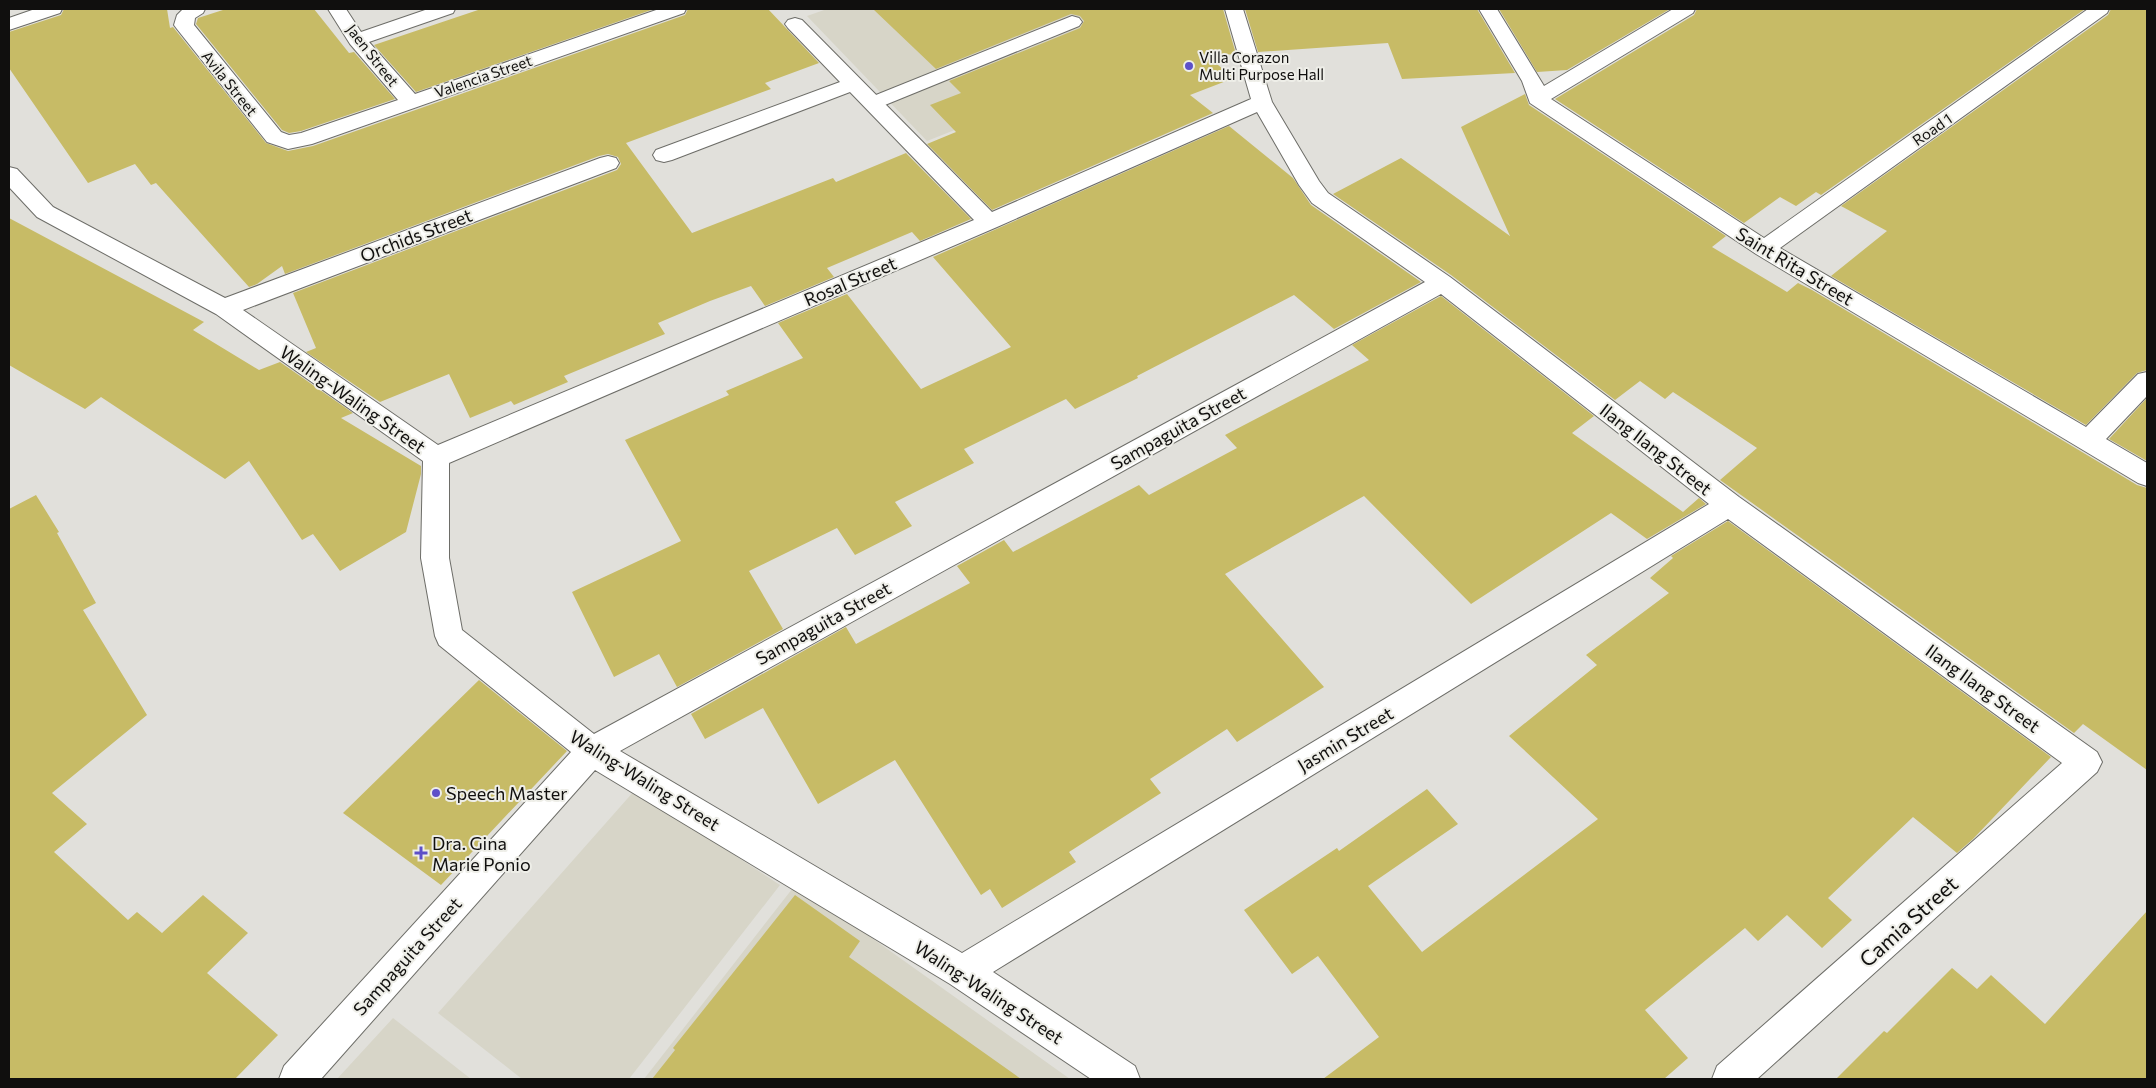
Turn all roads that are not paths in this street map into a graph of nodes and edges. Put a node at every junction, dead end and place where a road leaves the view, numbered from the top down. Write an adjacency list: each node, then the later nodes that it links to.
1 (53, 9): 11 (street)
2 (337, 9): 13 (street, Jaen Street)
3 (446, 9): 13 (street)
4 (677, 9): 16 (street, Valencia Street)
5 (1234, 9): 17 (street, Ilang Ilang Street)
6 (1488, 9): 15 (street)
7 (1686, 9): 15 (street)
8 (2100, 9): 24 (street, Road 1)
9 (191, 12): 19 (street, Avila Street)
10 (1072, 22): 18 (street)
11 (9, 24)
12 (795, 24): 14 (street)
13 (357, 40): 16 (street, Jaen Street)
14 (853, 84): 18 (street); 20 (street)
15 (1537, 99): 24 (street, Saint Rita Street)
16 (410, 101): 19 (street, Valencia Street)
17 (1262, 102): 23 (street, Rosal Street); 25 (street, Ilang Ilang Street)
18 (873, 103): 23 (street)
19 (288, 142)
20 (664, 155)
21 (608, 163): 26 (street, Orchids Street)
22 (9, 174): 26 (street, Waling-Waling Street)
23 (989, 222): 29 (street, Rosal Street)
24 (1764, 248): 28 (street, Saint Rita Street)
25 (1442, 283): 31 (street, Ilang Ilang Street); 32 (street, Sampaguita Street)
26 (224, 308): 29 (street, Waling-Waling Street)
27 (2147, 381): 28 (street)
28 (2088, 441): 30 (street, Saint Rita Street)
29 (436, 457): 32 (street, Waling-Waling Street)
30 (2147, 476)
31 (1729, 505): 33 (street, Ilang Ilang Street); 34 (street, Jasmin Street)
32 (592, 751): 34 (street, Waling-Waling Street); 35 (street, Sampaguita Street)
33 (2086, 762): 37 (street, Camia Street)
34 (962, 972): 36 (street, Waling-Waling Street)
35 (297, 1079)
36 (1122, 1079)
37 (1730, 1079)

